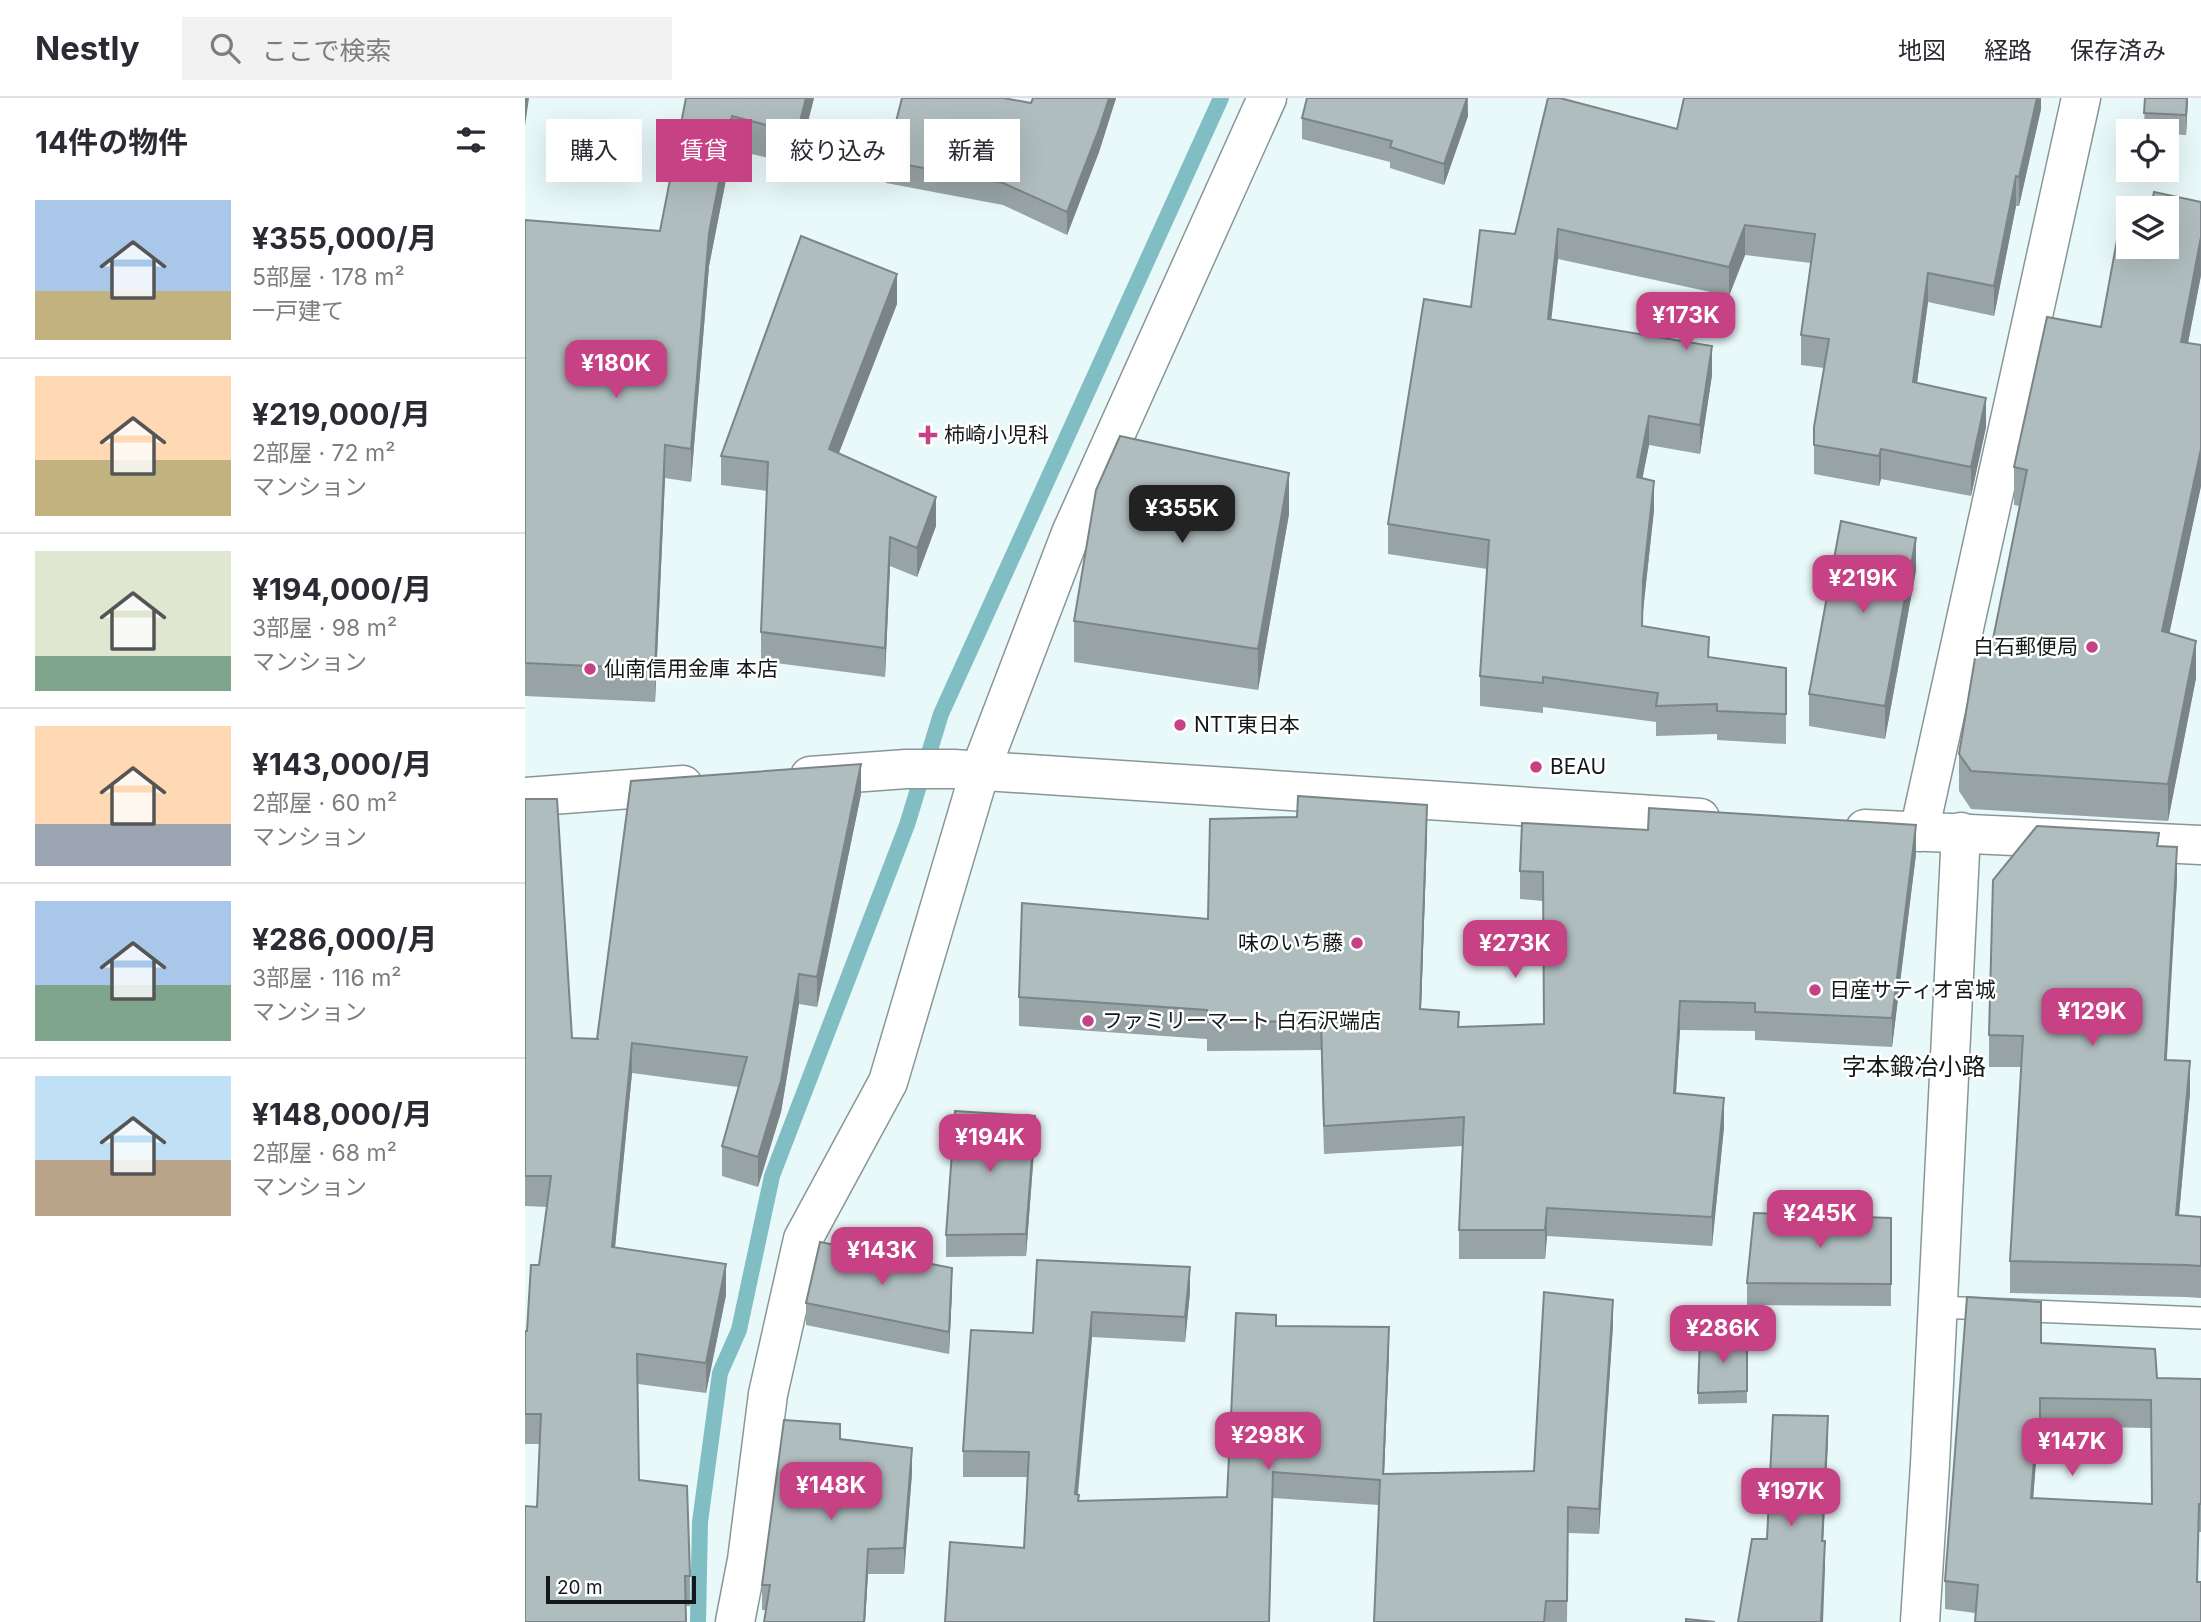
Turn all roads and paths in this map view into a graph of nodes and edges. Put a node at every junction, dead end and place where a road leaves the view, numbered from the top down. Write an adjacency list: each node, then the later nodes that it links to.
1 (1267, 98): 3 (street)
2 (2081, 98): 9 (street)
3 (967, 770): 4 (street); 7 (street); 14 (street)
4 (781, 778)
5 (712, 783): 6 (street)
6 (525, 797)
7 (1739, 820)
8 (1836, 827): 9 (street)
9 (1919, 832): 10 (street)
10 (1961, 832): 11 (street); 12 (street)
11 (2201, 845)
12 (1937, 1307): 13 (lane); 15 (street)
13 (2201, 1318)
14 (735, 1622)
15 (1920, 1622)

